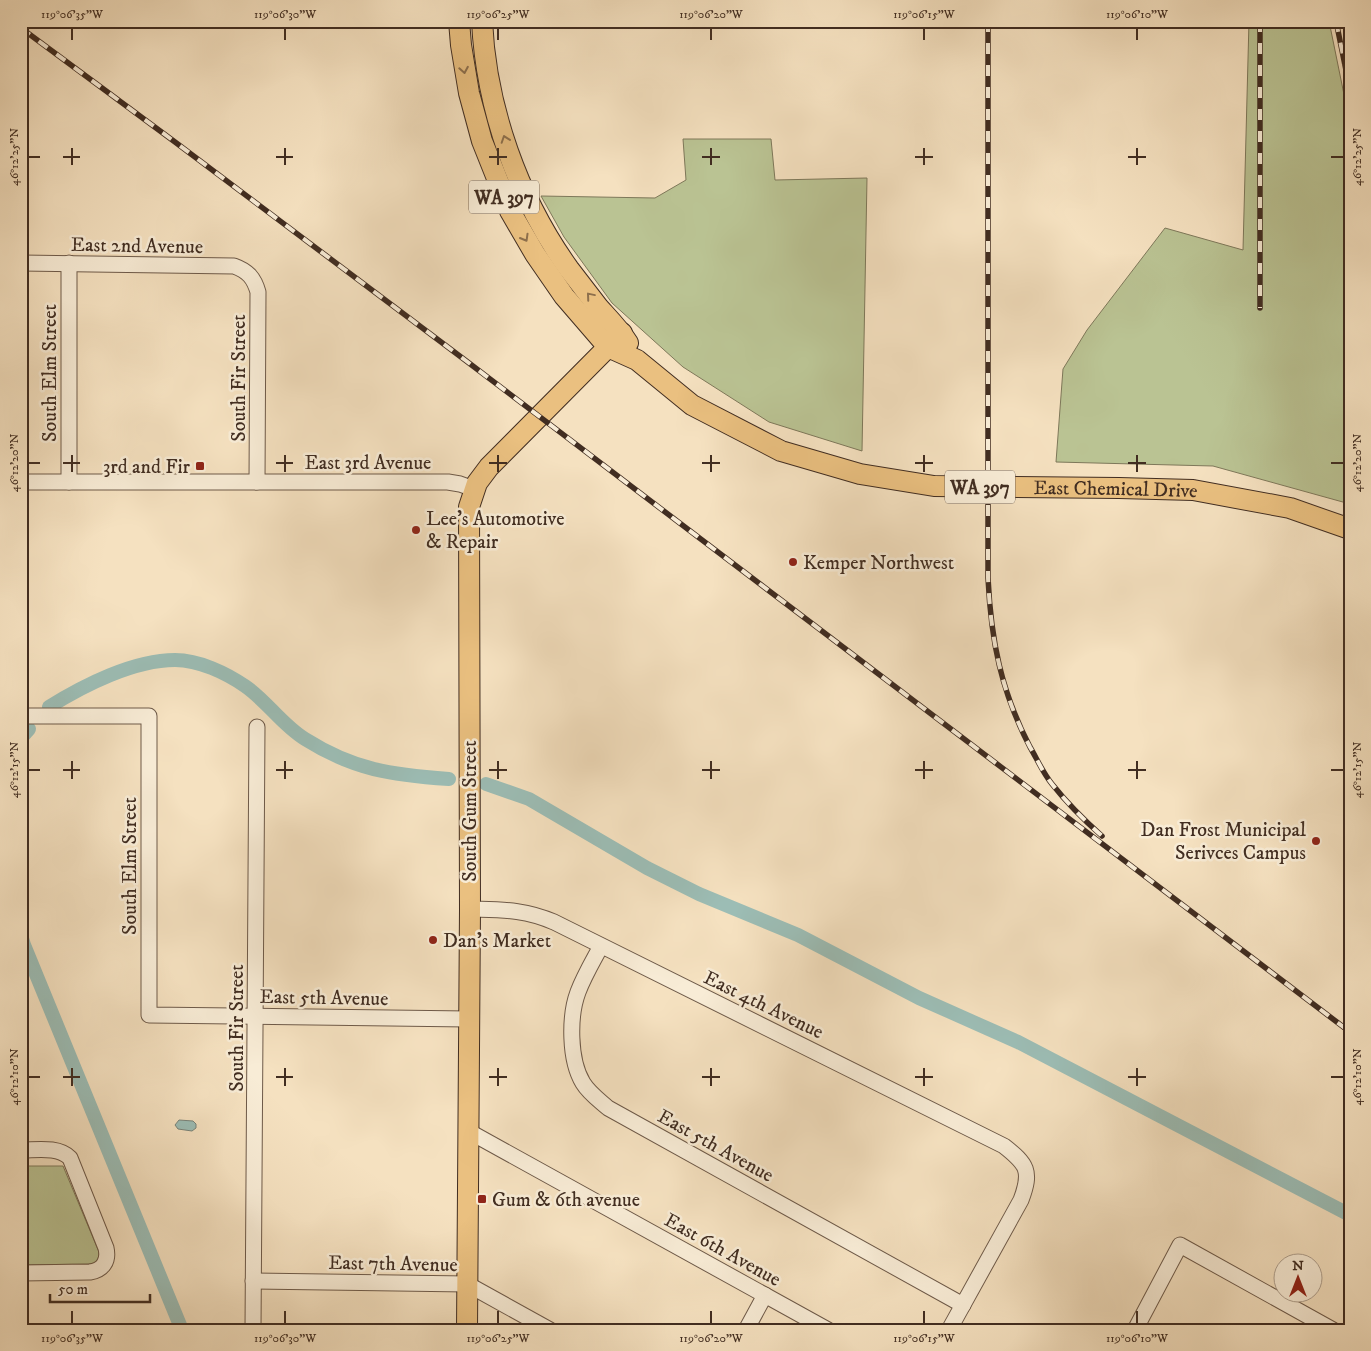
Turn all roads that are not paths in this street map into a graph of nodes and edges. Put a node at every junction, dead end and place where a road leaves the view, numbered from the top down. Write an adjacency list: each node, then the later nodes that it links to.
1 (459, 21): 6 (main road, WA 397, one-way to 6)
2 (482, 21): 6 (main road, WA 397, one-way to 2)
3 (21, 263): 4 (street, East 2nd Avenue)
4 (69, 263): 5 (street, East 2nd Avenue); 8 (street, South Elm Street)
5 (250, 276): 9 (street, South Fir Street)
6 (615, 340): 10 (main road, South Gum Street); 11 (main road, East Chemical Drive / WA 397)
7 (21, 482): 8 (street, East 3rd Avenue)
8 (69, 482): 9 (street, East 3rd Avenue)
9 (257, 482): 10 (street, East 3rd Avenue)
10 (474, 489): 14 (main road, South Gum Street)
11 (1350, 529)
12 (21, 716): 16 (street, South Elm Street)
13 (257, 727): 17 (street, South Fir Street)
14 (470, 909): 15 (street, East 4th Avenue); 18 (main road, South Gum Street)
15 (601, 946): 25 (street, East 5th Avenue); 25 (street, East 4th Avenue)
16 (150, 1015): 17 (street, East 5th Avenue)
17 (256, 1017): 18 (street, East 5th Avenue); 22 (street, South Fir Street)
18 (468, 1019): 19 (main road, South Gum Street)
19 (468, 1131): 23 (main road, South Gum Street); 24 (street, East 6th Avenue)
20 (21, 1150): 21 (street)
21 (21, 1273)
22 (253, 1281): 23 (street, East 7th Avenue); 26 (street, South Fir Street)
23 (467, 1284): 27 (main road, South Gum Street); 28 (street, East 7th Avenue)
24 (765, 1295): 29 (street); 30 (street, East 6th Avenue)
25 (963, 1305): 31 (street)
26 (253, 1330)
27 (467, 1330)
28 (550, 1330)
29 (746, 1330)
30 (828, 1330)
31 (949, 1330)
32 (1135, 1330): 33 (street)
33 (1333, 1330)

